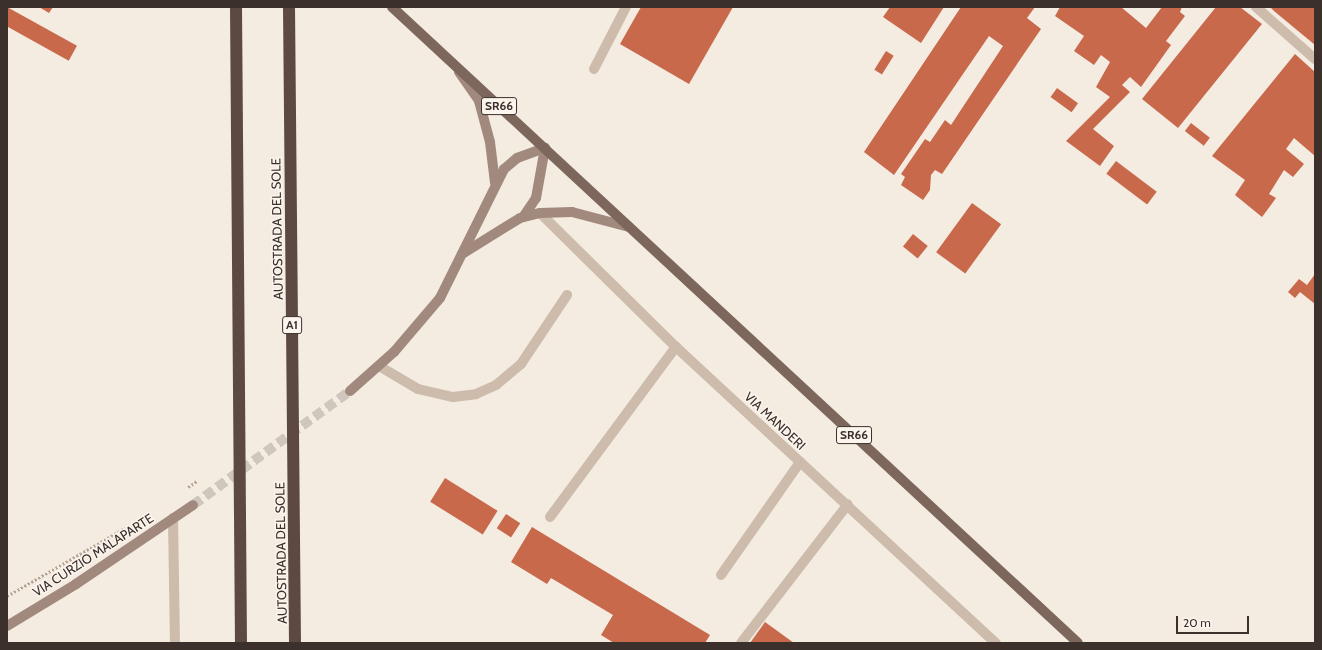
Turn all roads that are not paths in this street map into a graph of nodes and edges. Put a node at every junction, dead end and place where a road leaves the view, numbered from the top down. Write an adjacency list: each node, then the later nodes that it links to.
1 (236, 7): 27 (highway)
2 (289, 7): 28 (highway, AUTOSTRADA DEL SOLE / A1)
3 (392, 7): 7 (main road, SR66)
4 (626, 7): 8 (street)
5 (1256, 7): 6 (street)
6 (1315, 59)
7 (453, 63): 9 (main road, SR66); 10 (street)
8 (594, 69)
9 (545, 148): 10 (street); 12 (street); 13 (main road, SR66)
10 (495, 182): 14 (street)
11 (540, 213): 12 (street); 13 (street); 16 (street, VIA MANDERI)
12 (523, 217): 14 (street)
13 (629, 227): 31 (main road, SR66)
14 (462, 254): 17 (street)
15 (567, 294): 17 (street)
16 (676, 347): 19 (street, VIA MANDERI); 22 (street)
17 (379, 366): 18 (street)
18 (350, 391)
19 (800, 462): 21 (street, VIA MANDERI); 24 (street)
20 (193, 504): 23 (street, VIA CURZIO MALAPARTE)
21 (848, 504): 29 (street); 30 (street, VIA MANDERI)
22 (550, 517)
23 (172, 518): 25 (street, VIA CURZIO MALAPARTE); 26 (street)
24 (721, 575)
25 (7, 626)
26 (174, 643)
27 (241, 643)
28 (295, 643)
29 (741, 643)
30 (996, 643)
31 (1078, 643)

